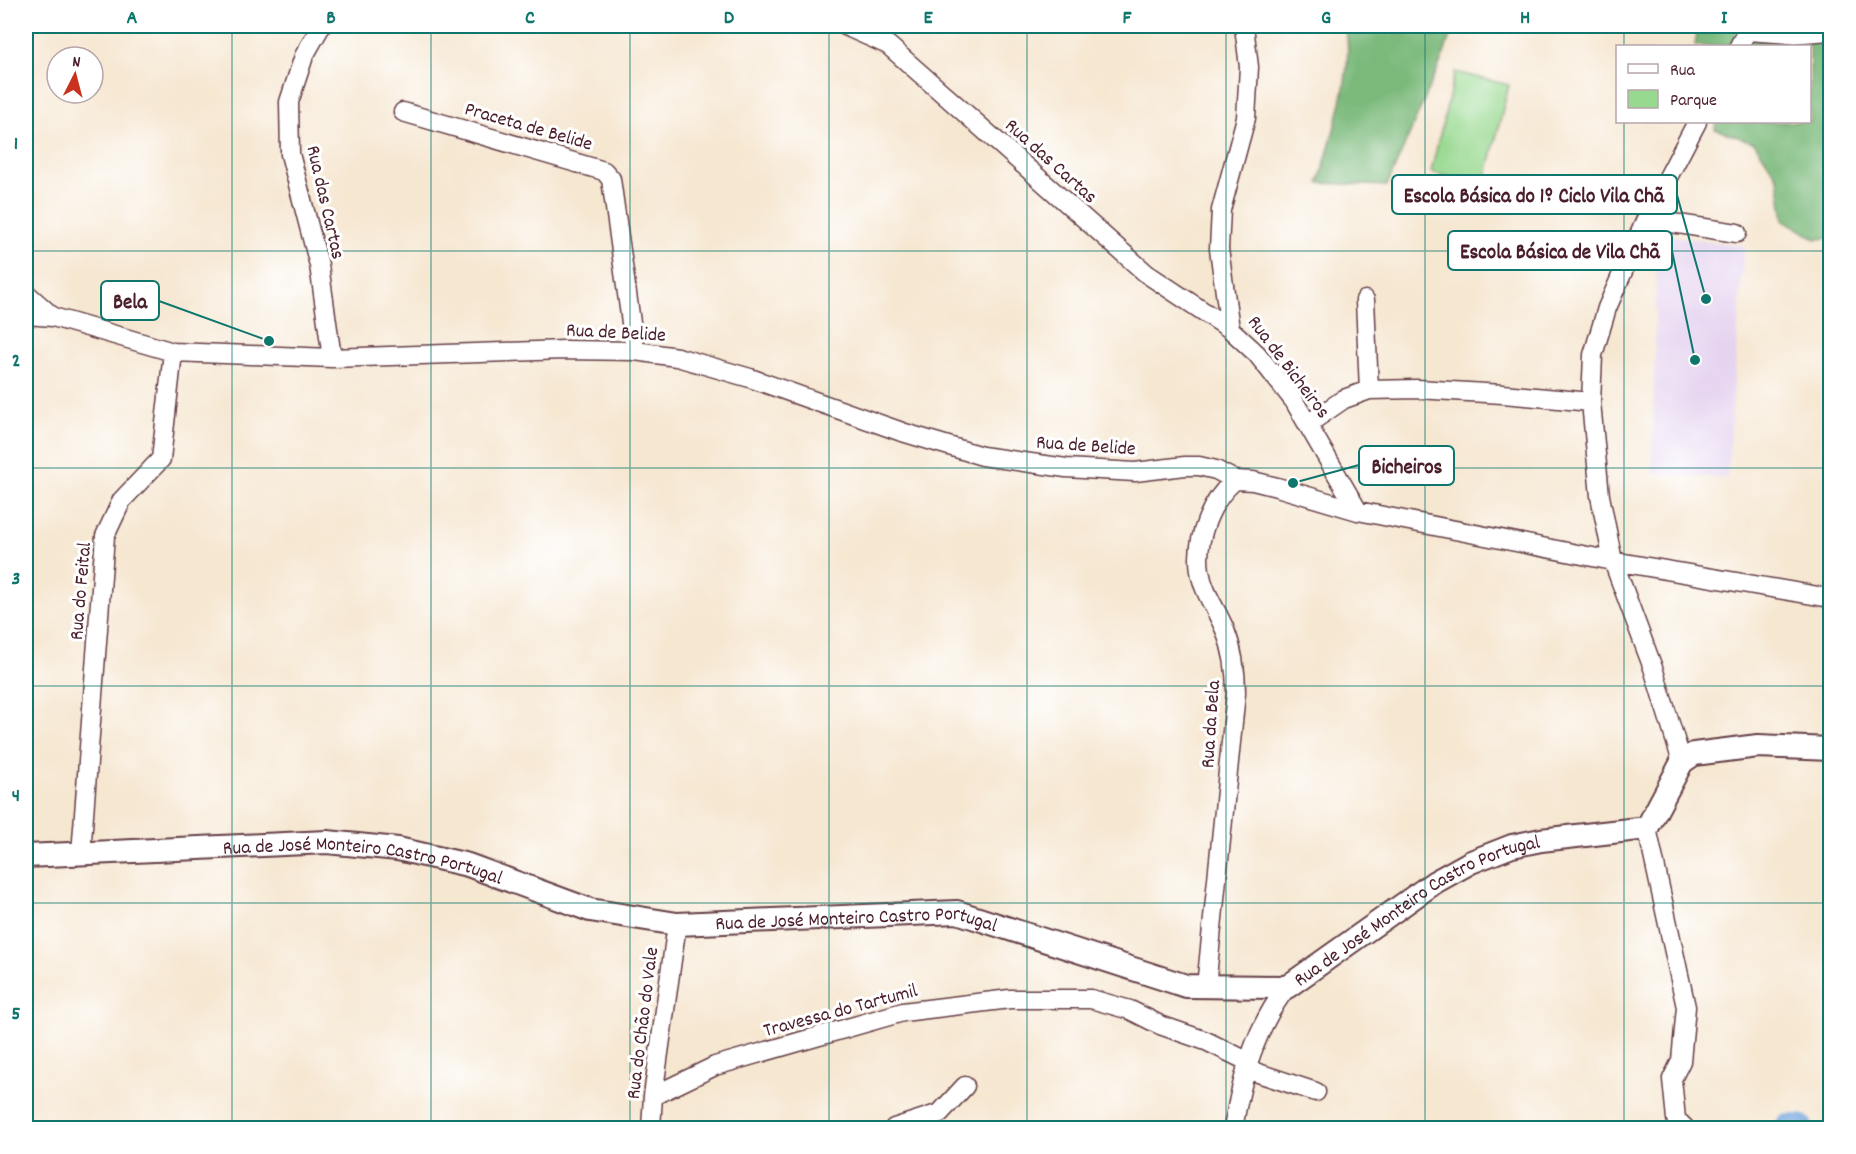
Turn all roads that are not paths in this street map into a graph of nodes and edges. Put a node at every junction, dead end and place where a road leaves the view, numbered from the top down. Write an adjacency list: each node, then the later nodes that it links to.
1 (321, 26): 17 (street, Rua das Cartas)
2 (845, 26): 14 (street, Rua das Cartas)
3 (1244, 26): 14 (street, Rua de Bicheiros)
4 (1830, 31): 5 (street)
5 (1743, 39)
6 (403, 112): 15 (street, Praceta de Belide)
7 (1696, 123): 8 (street)
8 (1646, 219): 9 (street); 19 (street)
9 (1737, 232)
10 (26, 293): 13 (street, Rua de Belide)
11 (1365, 300): 18 (street)
12 (26, 315): 13 (street)
13 (53, 317): 16 (street, Rua de Belide)
14 (1230, 329): 20 (street, Rua de Bicheiros)
15 (635, 351): 17 (street, Rua de Belide); 21 (street, Rua de Belide)
16 (173, 352): 17 (street, Rua de Belide); 28 (street, Rua do Feital)
17 (332, 358)
18 (1369, 390): 19 (street); 20 (street)
19 (1591, 402): 23 (street)
20 (1308, 424): 22 (street, Rua de Bicheiros)
21 (1235, 480): 22 (street, Rua de Belide); 31 (street, Rua da Bela)
22 (1358, 511): 23 (street, Rua de Belide)
23 (1613, 561): 24 (street, Rua de Belide); 26 (street)
24 (1830, 598)
25 (1830, 749): 26 (main road)
26 (1682, 762): 27 (main road)
27 (1647, 828): 32 (main road, Rua de José Monteiro Castro Portugal); 40 (street)
28 (81, 854): 29 (main road, Rua de José Monteiro Castro Portugal); 30 (main road, Rua de José Monteiro Castro Portugal)
29 (26, 856)
30 (676, 924): 31 (main road, Rua de José Monteiro Castro Portugal); 36 (street, Rua do Chão do Vale)
31 (1206, 987): 32 (main road, Rua de José Monteiro Castro Portugal)
32 (1287, 987): 33 (street)
33 (1247, 1066): 35 (street, Travessa do Tartumil); 36 (street, Travessa do Tartumil); 39 (street)
34 (964, 1086): 38 (street)
35 (1316, 1092)
36 (653, 1096): 37 (street, Rua do Chão do Vale)
37 (651, 1128)
38 (894, 1128)
39 (1233, 1128)
40 (1685, 1128)

